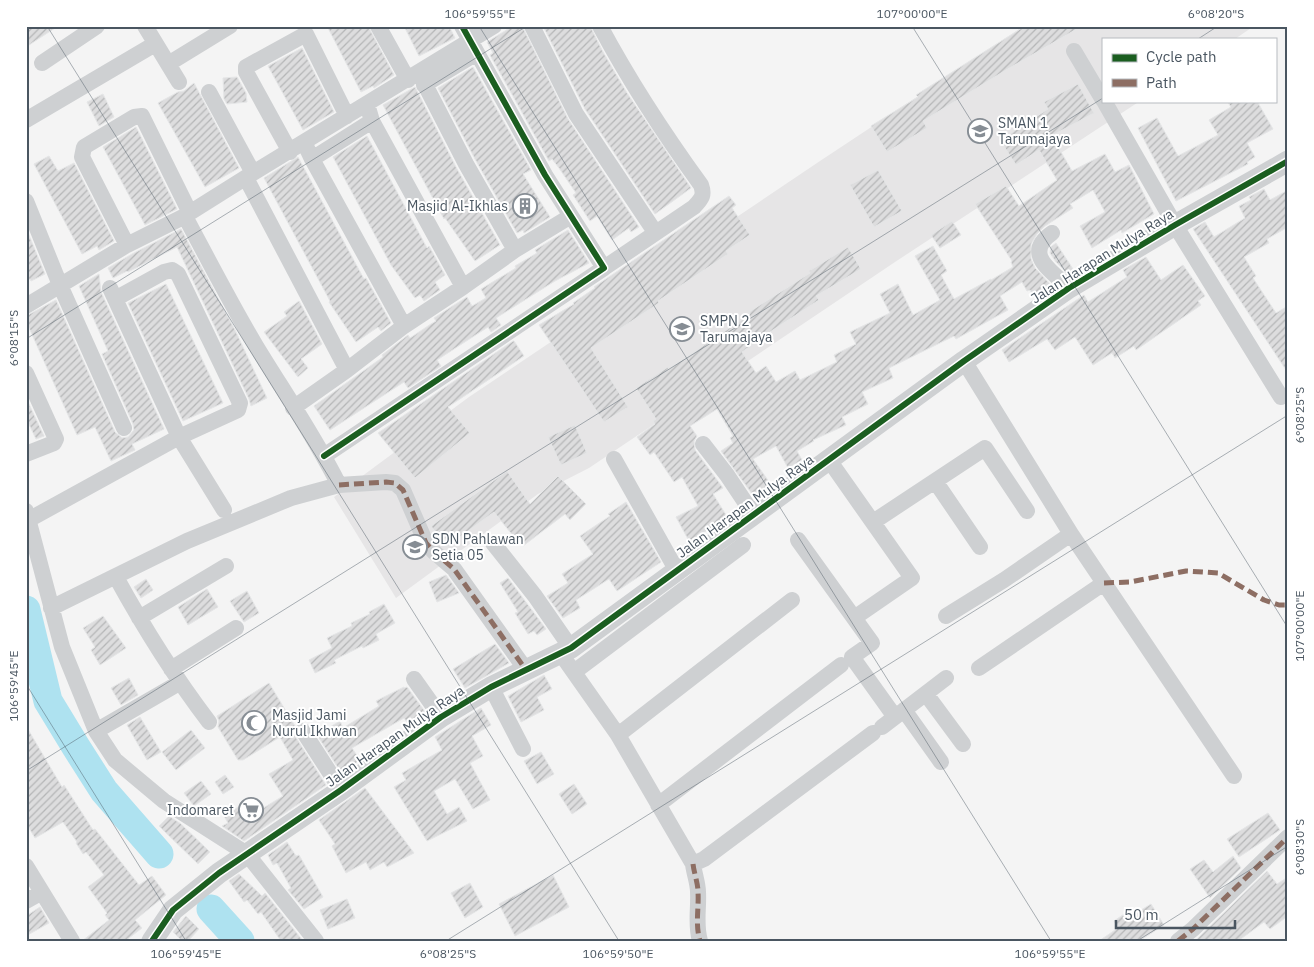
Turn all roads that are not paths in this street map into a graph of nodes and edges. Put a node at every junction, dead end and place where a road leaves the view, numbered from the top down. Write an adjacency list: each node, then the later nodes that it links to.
1 (97, 26): 11 (street)
2 (145, 26): 9 (street)
3 (230, 26): 12 (street)
4 (378, 26): 13 (street)
5 (494, 26): 8 (street)
6 (532, 26): 31 (street)
7 (600, 26): 31 (street)
8 (470, 40): 13 (street); 29 (street)
9 (155, 44): 12 (street); 20 (street)
10 (1074, 51): 16 (street)
11 (42, 63)
12 (168, 64): 14 (street)
13 (417, 79): 18 (street); 34 (street)
14 (179, 82)
15 (209, 92): 26 (street)
16 (1102, 98)
17 (1104, 102): 30 (street)
18 (367, 104): 19 (street); 21 (street)
19 (347, 116): 22 (street); 23 (street)
20 (26, 120)
21 (372, 120): 24 (street); 37 (street)
22 (304, 142): 23 (street); 24 (street)
23 (290, 152): 26 (street)
24 (312, 159): 40 (street)
25 (1288, 161): 30 (street, Jalan Harapan Mulya Raya)
26 (249, 175): 28 (street); 42 (street)
27 (26, 201): 36 (street)
28 (187, 215): 33 (street); 33 (street); 45 (street)
29 (570, 216): 34 (street); 35 (street)
30 (1175, 224): 38 (street, Jalan Harapan Mulya Raya); 44 (street)
31 (655, 232): 35 (street)
32 (1052, 234): 38 (street)
33 (127, 245): 36 (street)
34 (515, 250): 37 (street)
35 (604, 268): 50 (street)
36 (60, 285): 39 (street); 46 (street)
37 (463, 287): 40 (street)
38 (1069, 288): 41 (street, Jalan Harapan Mulya Raya)
39 (26, 306)
40 (404, 326): 42 (street)
41 (964, 361): 52 (street, Jalan Harapan Mulya Raya); 60 (street)
42 (347, 370): 45 (street)
43 (26, 373): 49 (street)
44 (1281, 397)
45 (293, 408): 50 (street)
46 (124, 428)
47 (179, 437): 47 (street); 55 (street); 58 (street)
48 (703, 444): 57 (street)
49 (26, 454)
50 (324, 456): 54 (street)
51 (614, 460): 66 (street)
52 (829, 460): 57 (street, Jalan Harapan Mulya Raya); 59 (street)
53 (935, 481): 56 (street); 59 (street); 64 (street)
54 (339, 485): 67 (street); 78 (street)
55 (224, 510)
56 (1027, 511)
57 (754, 514): 66 (street, Jalan Harapan Mulya Raya)
58 (28, 515): 70 (street)
59 (873, 522): 73 (street)
60 (1071, 534): 68 (street); 71 (street)
61 (798, 540): 73 (street)
62 (493, 543): 75 (street)
63 (743, 545): 79 (street)
64 (980, 547)
65 (226, 566): 72 (street)
66 (677, 571): 75 (street, Jalan Harapan Mulya Raya)
67 (116, 577): 70 (street); 72 (street)
68 (1104, 583): 77 (street); 94 (street)
69 (792, 600): 90 (street)
70 (51, 608): 88 (street)
71 (946, 616)
72 (138, 618): 80 (street)
73 (854, 618): 87 (street)
74 (236, 628): 80 (street)
75 (566, 651): 78 (street, Jalan Harapan Mulya Raya); 79 (street)
76 (841, 665): 96 (street)
77 (979, 668)
78 (526, 670): 83 (street, Jalan Harapan Mulya Raya)
79 (574, 672): 90 (street)
80 (175, 676): 86 (street); 88 (street)
81 (946, 678): 84 (street)
82 (414, 679): 85 (street)
83 (491, 687): 85 (street, Jalan Harapan Mulya Raya); 92 (street)
84 (926, 694): 87 (street); 91 (street)
85 (441, 717): 95 (street, Jalan Harapan Mulya Raya)
86 (209, 722)
87 (888, 722): 93 (street); 99 (street)
88 (96, 731): 98 (street)
89 (303, 731): 95 (street)
90 (618, 735): 96 (street)
91 (964, 744)
92 (523, 749)
93 (941, 762)
94 (1234, 776)
95 (341, 790): 98 (street, Jalan Harapan Mulya Raya)
96 (658, 805): 99 (street)
97 (1288, 837): 107 (street)
98 (247, 854): 103 (street, Jalan Harapan Mulya Raya); 105 (street)
99 (693, 864): 106 (street)
100 (26, 866): 101 (street)
101 (42, 892): 102 (street); 104 (street)
102 (26, 901)
103 (160, 937)
104 (72, 941)
105 (316, 941)
106 (700, 941)
107 (1178, 941)

